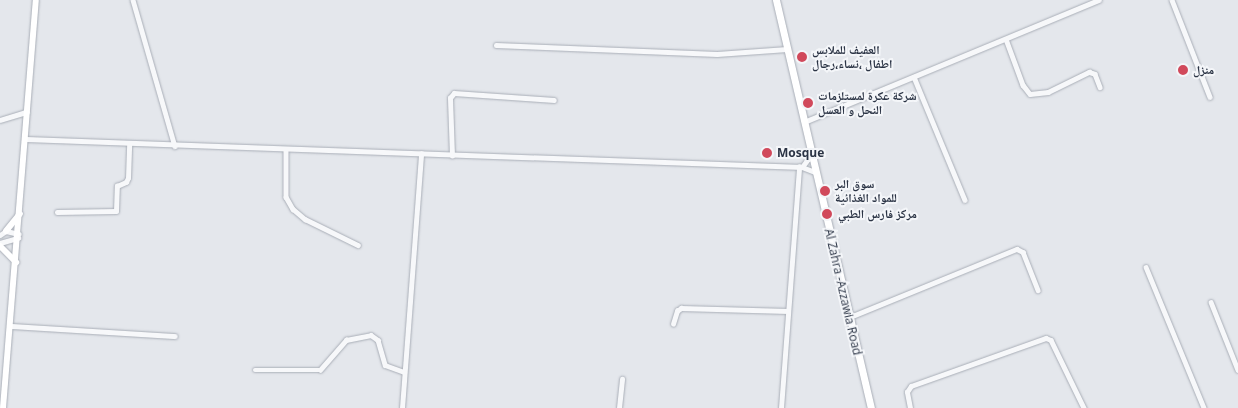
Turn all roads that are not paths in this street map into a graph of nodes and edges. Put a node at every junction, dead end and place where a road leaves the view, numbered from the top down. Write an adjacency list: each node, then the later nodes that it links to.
1 (36, 0): 13 (street)
2 (133, 0): 18 (street)
3 (776, 0): 8 (main road, Al Zahra -Azzawia Road)
4 (1099, 0): 6 (street)
5 (1172, 0): 11 (street)
6 (1006, 39): 9 (street); 10 (street)
7 (496, 45): 8 (street)
8 (787, 49): 15 (main road, Al Zahra -Azzawia Road)
9 (914, 76): 15 (street); 25 (street)
10 (1100, 87)
11 (1210, 97)
12 (554, 100): 22 (street)
13 (27, 112): 14 (street); 16 (street)
14 (0, 120)
15 (804, 122): 21 (main road, Al Zahra -Azzawia Road)
16 (26, 139): 17 (street); 27 (street)
17 (129, 144): 18 (street); 26 (street)
18 (175, 146): 19 (street)
19 (286, 150): 20 (street); 32 (street)
20 (421, 154): 22 (street); 44 (street)
21 (811, 155): 23 (street); 24 (main road, Al Zahra -Azzawia Road)
22 (452, 156): 23 (street)
23 (800, 167): 24 (street); 37 (street)
24 (815, 172): 38 (main road, Al Zahra -Azzawia Road)
25 (965, 200)
26 (57, 212)
27 (21, 213): 28 (street); 30 (street)
28 (6, 231): 29 (street); 30 (street)
29 (0, 235)
30 (18, 236): 31 (street); 33 (street)
31 (0, 245): 33 (street)
32 (358, 245)
33 (16, 262): 40 (street)
34 (1146, 267): 53 (street)
35 (1038, 290): 38 (street)
36 (1211, 302): 43 (street)
37 (788, 311): 39 (street); 49 (street)
38 (850, 317): 50 (main road, Al Zahra -Azzawia Road)
39 (673, 324)
40 (10, 326): 41 (street); 46 (street)
41 (175, 336)
42 (255, 370): 44 (street)
43 (1238, 370)
44 (404, 372): 47 (street)
45 (622, 379): 48 (street)
46 (3, 408)
47 (402, 408)
48 (619, 408)
49 (781, 408)
50 (870, 408)
51 (910, 408): 52 (street)
52 (1084, 408)
53 (1204, 408)

